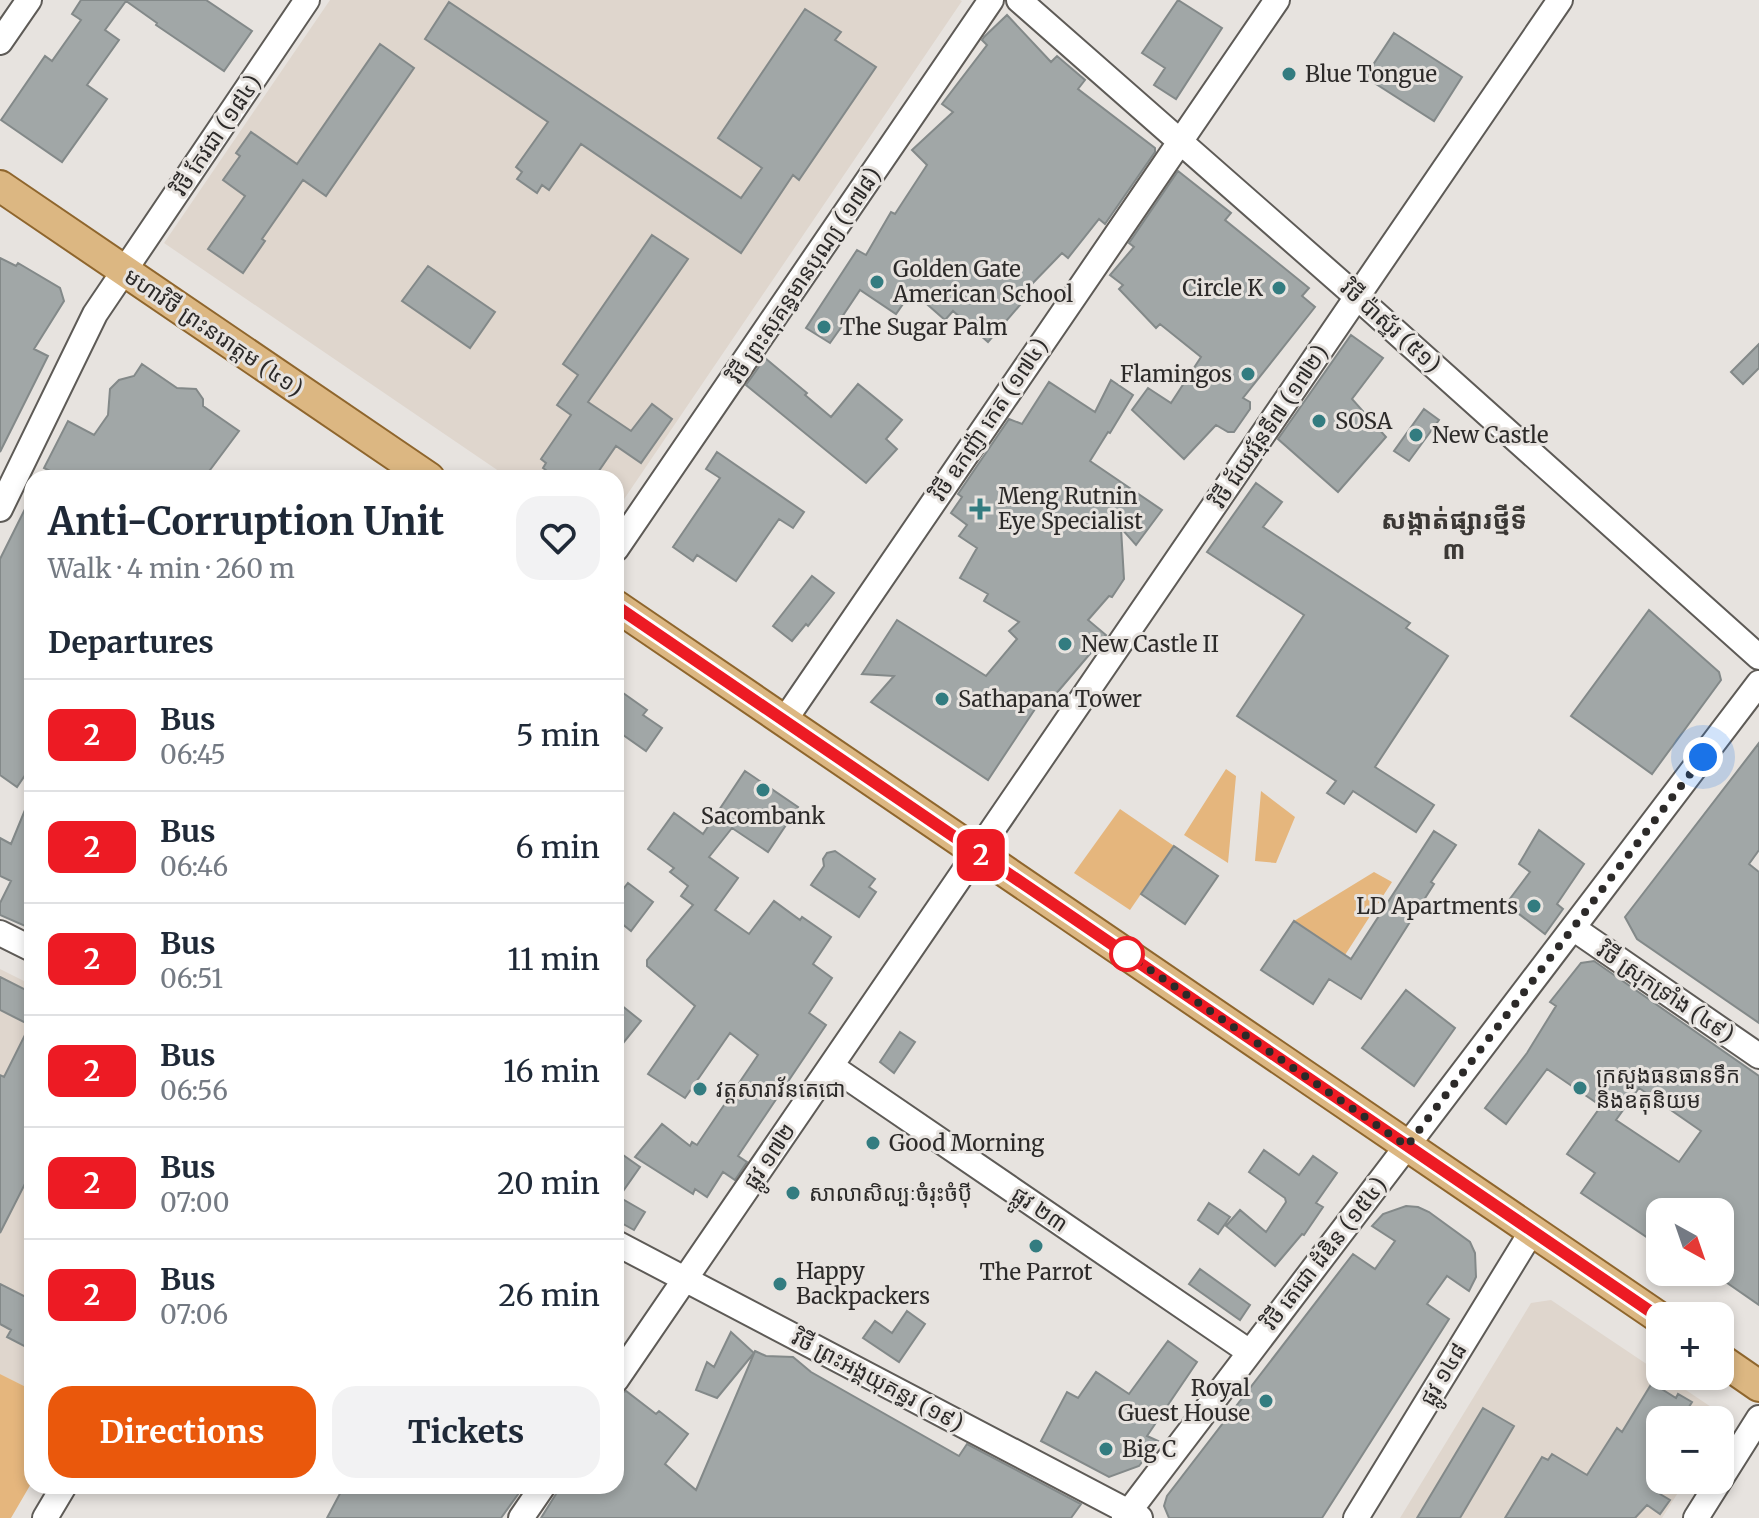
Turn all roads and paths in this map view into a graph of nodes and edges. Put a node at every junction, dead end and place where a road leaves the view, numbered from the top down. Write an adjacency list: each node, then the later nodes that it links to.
1 (29, 0): 7 (street)
2 (307, 0): 10 (street, វិថី កែវជា (១៨៤))
3 (991, 0): 14 (street, វិថី ព្រះសុគន្ធមានបុណ្យ (១៧៨))
4 (1019, 0): 8 (street, វិថី ប៉ាស្ទ័រ (៥១))
5 (1277, 0): 8 (street, វិថី ឧកញ៉ា កេត (១៧៤))
6 (1560, 0): 11 (street, វិថី ជ័យវរ្ម័នទី៧ (១៧២))
7 (0, 42)
8 (1180, 141): 11 (street, វិថី ប៉ាស្ទ័រ (៥១)); 18 (street, វិថី ឧកញ៉ា កេត (១៧៤))
9 (0, 186): 10 (main road, មហាវិថី ព្រះនរោត្តម (៤១))
10 (124, 270): 12 (main road, មហាវិថី ព្រះនរោត្តម (៤១)); 13 (street, វិថី កែវជា (១៨៤))
11 (1357, 297): 16 (street, វិថី ប៉ាស្ទ័រ (៥១)); 19 (street, វិថី ជ័យវរ្ម័នទី៧ (១៧២))
12 (417, 470)
13 (0, 509)
14 (624, 537)
15 (624, 611): 18 (main road)
16 (1759, 657)
17 (1759, 683): 20 (street, វិថី តេជោ ដំឌិន (១៥៤))
18 (784, 721): 19 (main road)
19 (977, 853): 24 (street, ផ្លូវ ១៧២); 25 (main road)
20 (1573, 928): 23 (street, វិថី ស្រុកទ្រាំង (៤៩)); 25 (street, វិថី តេជោ ដំឌិន (១៥៤))
21 (0, 933): 22 (street)
22 (24, 945)
23 (1759, 1056)
24 (831, 1066): 28 (street, ផ្លូវ ១៧២); 30 (street, ផ្លូវ ២៣)
25 (1407, 1146): 26 (main road); 30 (street, វិថី តេជោ ដំឌិន (១៥៤))
26 (1532, 1231): 29 (main road); 40 (street, ផ្លូវ ១៤៨)
27 (624, 1247): 28 (street, វិថី ព្រះអង្គយុគន្ធរ (១៩))
28 (685, 1280): 31 (street, ផ្លូវ ១៧២); 37 (street, វិថី ព្រះអង្គយុគន្ធរ (១៩))
29 (1646, 1308)
30 (1248, 1351): 37 (street, វិថី តេជោ ដំឌិន (១៥៤))
31 (624, 1368)
32 (1734, 1369): 33 (main road)
33 (1759, 1386)
34 (1759, 1418): 41 (street)
35 (59, 1494): 38 (street)
36 (538, 1494): 39 (street)
37 (1131, 1516)
38 (45, 1518)
39 (521, 1518)
40 (1356, 1518)
41 (1696, 1518)

